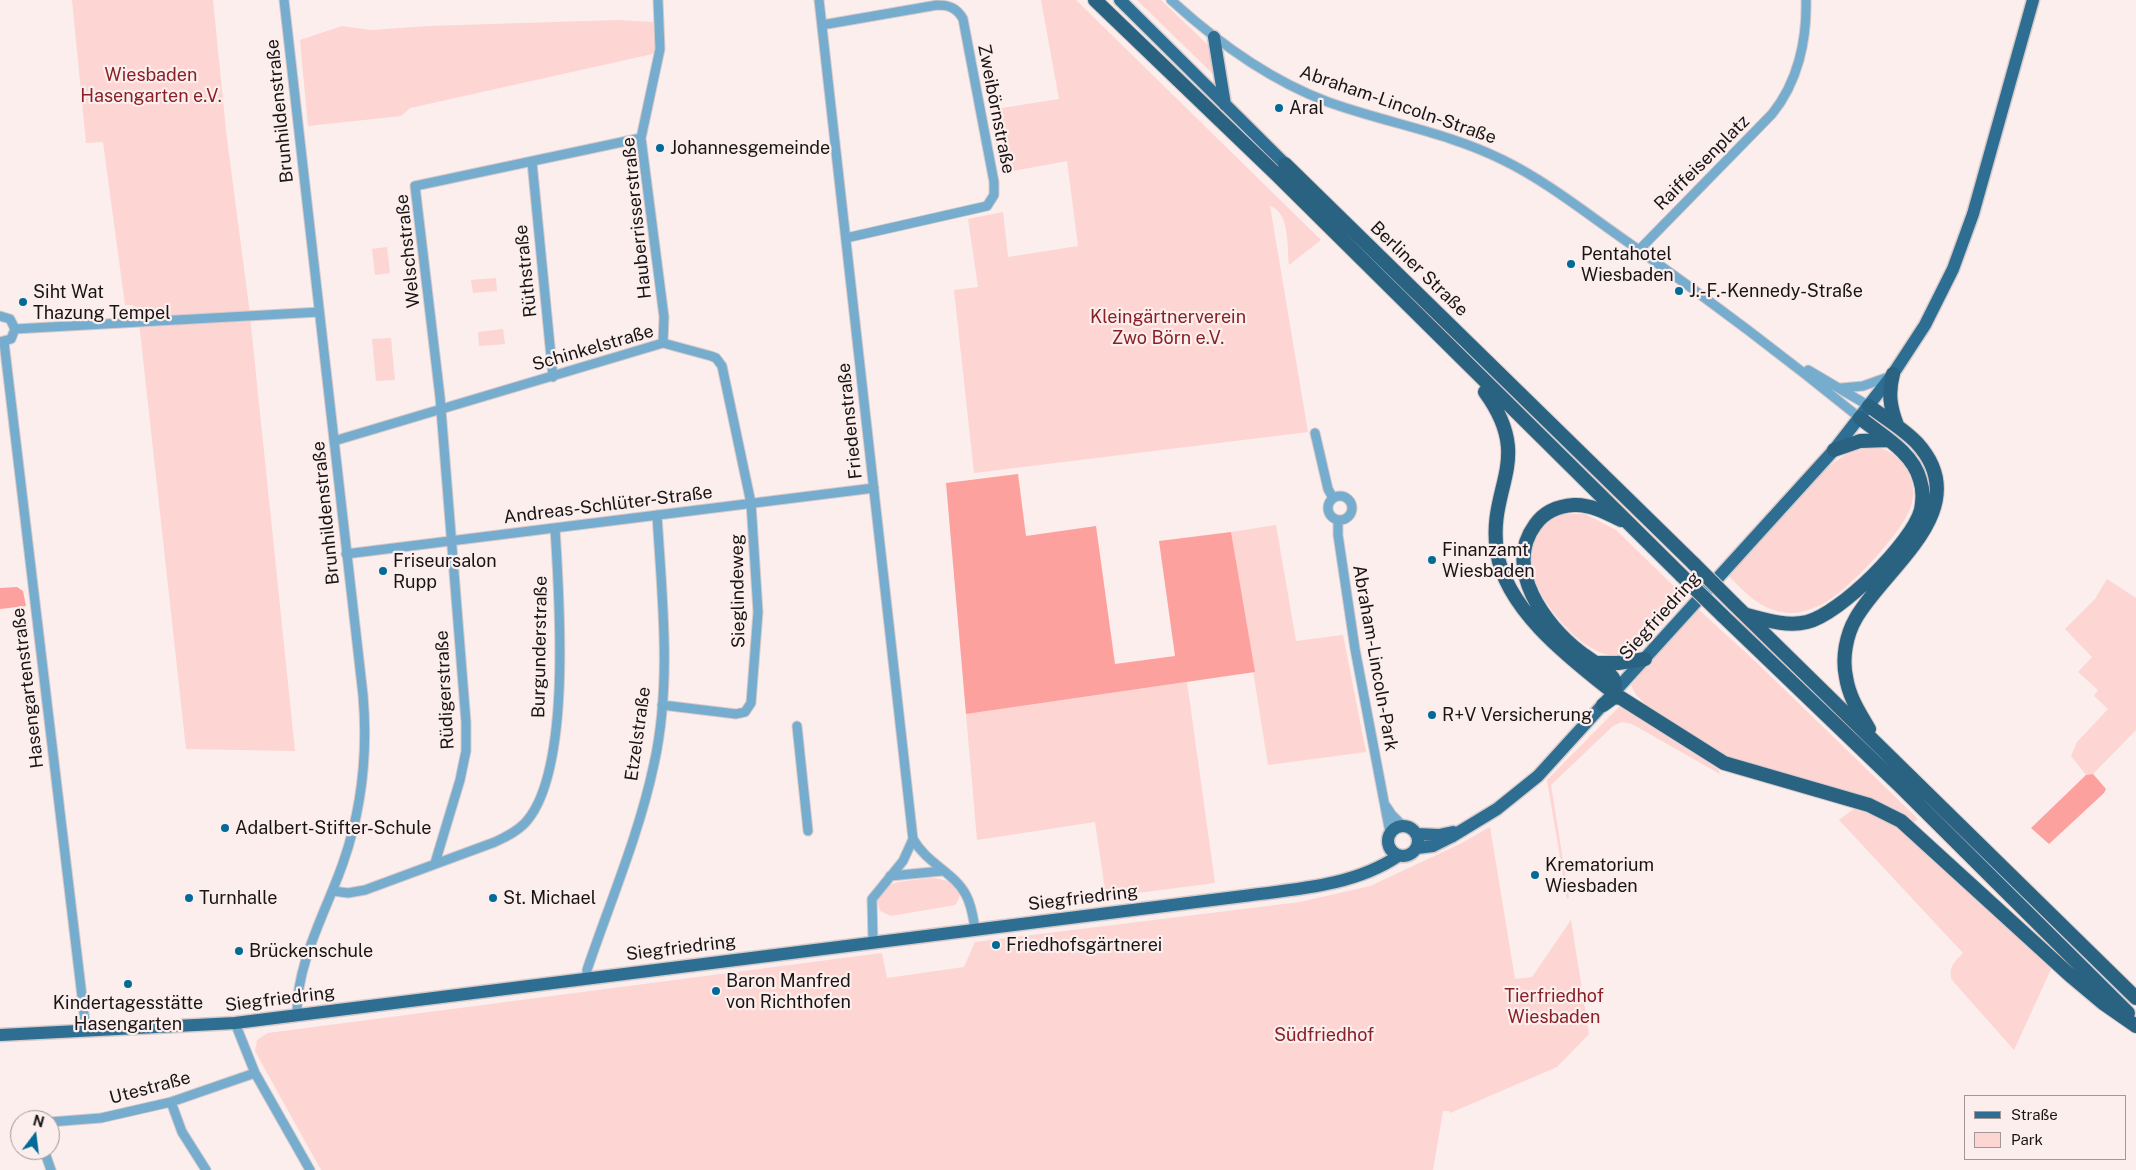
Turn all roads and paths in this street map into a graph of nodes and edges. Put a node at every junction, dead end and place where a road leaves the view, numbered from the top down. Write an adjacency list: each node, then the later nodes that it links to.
1 (284, 0): 17 (street, Brunhildenstraße)
2 (658, 0): 12 (street, Hauberrisserstraße)
3 (819, 0): 9 (street, Friedenstraße)
4 (1095, 0): 22 (highway, Berliner Straße)
5 (1120, 0): 11 (main road, Berliner Straße)
6 (1172, 0): 10 (street, Abraham-Lincoln-Straße)
7 (1806, 0): 16 (street, Raiffeisenplatz)
8 (2033, 0): 24 (main road, Siegfriedring)
9 (822, 25): 15 (street, Friedenstraße); 15 (street, Zweibörnstraße)
10 (1214, 37): 11 (main road); 16 (street, Abraham-Lincoln-Straße)
11 (1224, 105): 14 (main road, Berliner Straße)
12 (641, 138): 13 (street, Welschstraße); 21 (street, Hauberrisserstraße)
13 (532, 162): 25 (street, Rüthstraße); 28 (street, Welschstraße)
14 (1285, 164): 44 (highway, Berliner Straße, bridge)
15 (846, 238): 35 (street, Friedenstraße)
16 (1639, 250): 23 (street, Abraham-Lincoln-Straße)
17 (319, 312): 19 (street); 33 (street, Brunhildenstraße)
18 (0, 316): 19 (street)
19 (15, 329): 20 (street)
20 (2, 342): 74 (street, Hasengartenstraße)
21 (663, 343): 25 (street, Schinkelstraße); 37 (street, Schinkelstraße)
22 (1461, 359): 40 (highway); 47 (highway)
23 (1788, 359): 26 (street, Abraham-Lincoln-Straße); 29 (street, Abraham-Lincoln-Straße)
24 (1893, 374): 26 (street); 27 (main road, Siegfriedring); 30 (highway)
25 (553, 377): 28 (street, Schinkelstraße)
26 (1841, 388): 27 (street, Abraham-Lincoln-Straße)
27 (1869, 406): 29 (main road, Siegfriedring); 30 (highway)
28 (440, 410): 33 (street, Schinkelstraße); 42 (street, Welschstraße)
29 (1860, 418): 32 (highway); 34 (main road, Siegfriedring)
30 (1896, 426): 51 (highway)
31 (1315, 433): 36 (street, Abraham-Lincoln-Park)
32 (1888, 440): 34 (highway); 44 (highway)
33 (334, 441): 43 (street, Brunhildenstraße)
34 (1834, 450): 45 (main road, Siegfriedring)
35 (874, 488): 37 (street, Andreas-Schlüter-Straße); 57 (street, Friedenstraße)
36 (1333, 498): 39 (street, Abraham-Lincoln-Park); 39 (street)
37 (751, 503): 38 (street, Andreas-Schlüter-Straße); 48 (street, Sieglindeweg)
38 (657, 515): 41 (street, Andreas-Schlüter-Straße); 48 (street, Etzelstraße)
39 (1338, 521): 52 (street, Abraham-Lincoln-Park)
40 (1630, 524): 46 (highway); 71 (highway, bridge)
41 (555, 528): 42 (street, Andreas-Schlüter-Straße); 61 (street, Burgunderstraße)
42 (451, 541): 43 (street, Andreas-Schlüter-Straße); 61 (street, Rüdigerstraße)
43 (346, 554): 65 (street, Brunhildenstraße)
44 (1746, 615): 51 (highway, Berliner Straße)
45 (1645, 659): 46 (highway); 47 (main road, Siegfriedring)
46 (1595, 663): 47 (highway)
47 (1614, 693): 49 (main road, Siegfriedring)
48 (662, 704): 68 (street, Etzelstraße)
49 (1603, 705): 54 (main road, Siegfriedring); 73 (highway)
50 (797, 726): 55 (street)
51 (1882, 748): 69 (highway)
52 (1383, 800): 53 (street, Abraham-Lincoln-Park); 58 (street, Abraham-Lincoln-Park)
53 (1403, 826): 56 (main road); 58 (main road)
54 (1460, 830): 56 (main road, Siegfriedring); 59 (main road, Siegfriedring)
55 (808, 831)
56 (1416, 834): 59 (main road)
57 (913, 839): 62 (street); 64 (street)
58 (1389, 840): 60 (main road); 63 (main road)
59 (1417, 848): 60 (main road, Siegfriedring)
60 (1398, 856): 63 (main road, Siegfriedring)
61 (436, 863): 65 (street, Burgunderstraße)
62 (942, 871): 64 (street); 66 (street)
63 (1364, 873): 66 (main road, Siegfriedring)
64 (890, 876): 67 (street)
65 (332, 891): 70 (street, Brunhildenstraße)
66 (975, 929): 67 (main road, Siegfriedring)
67 (873, 942): 68 (main road, Siegfriedring)
68 (586, 978): 70 (main road, Siegfriedring)
69 (2136, 998)
70 (297, 1015): 72 (main road, Siegfriedring)
71 (2136, 1021)
72 (235, 1023): 74 (main road, Siegfriedring); 76 (street)
73 (2136, 1026)
74 (86, 1030): 75 (main road, Siegfriedring)
75 (0, 1035)
76 (255, 1073): 77 (street, Utestraße); 80 (street)
77 (171, 1102): 78 (street, Utestraße); 79 (street)
78 (60, 1121)
79 (206, 1170)
80 (310, 1170)

